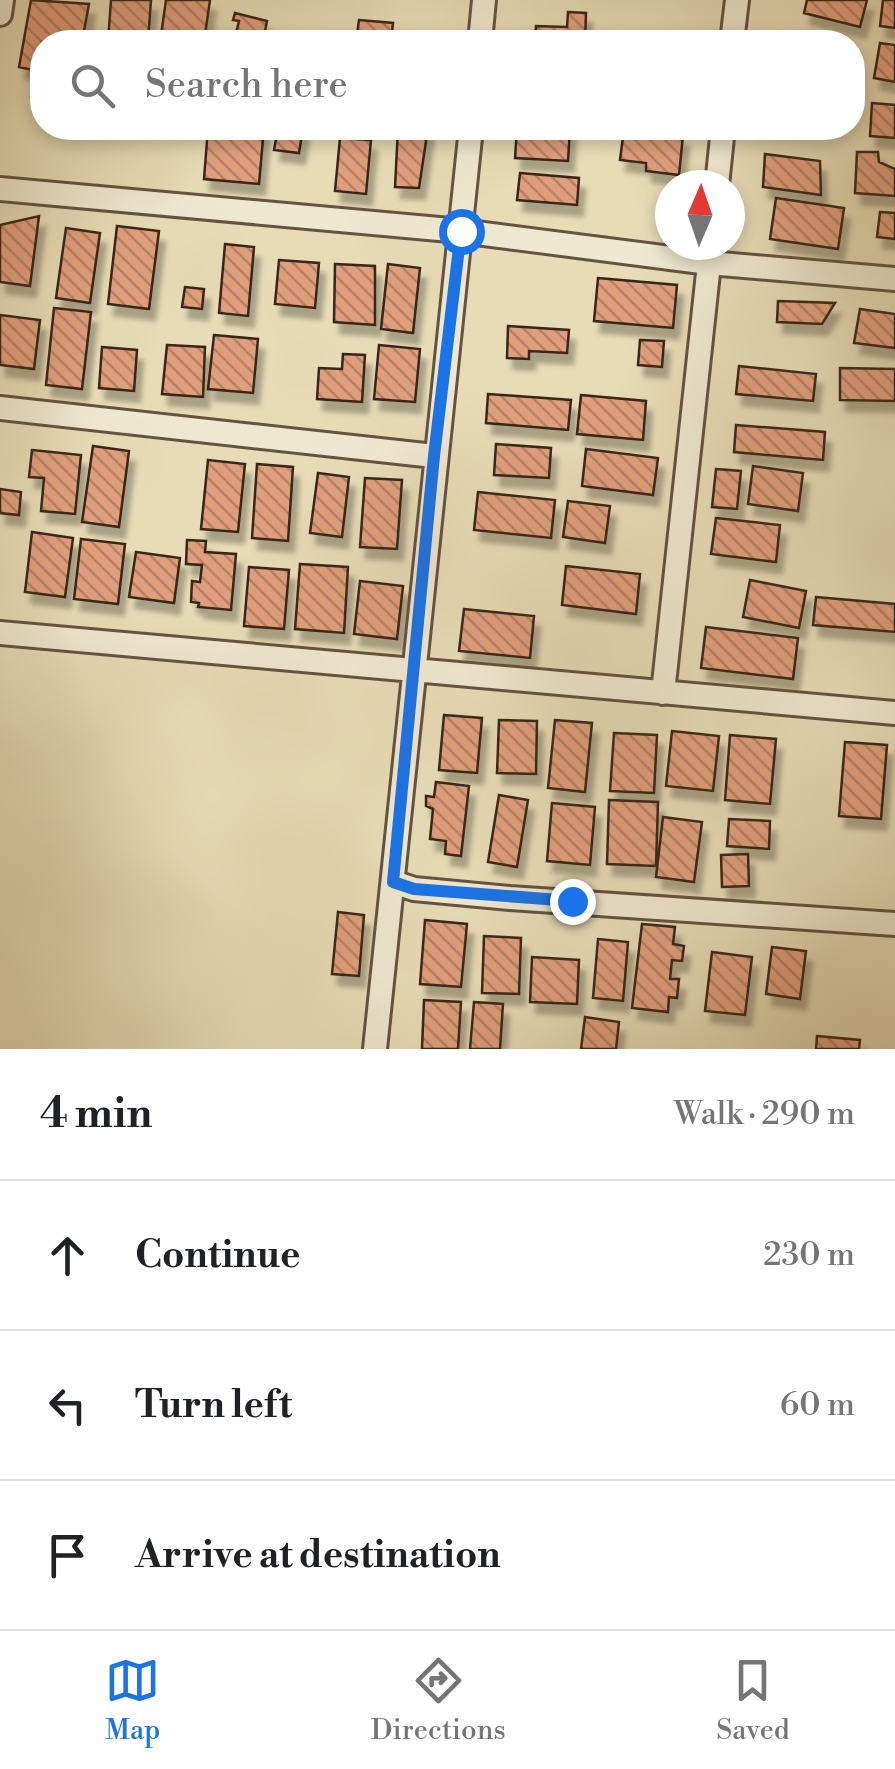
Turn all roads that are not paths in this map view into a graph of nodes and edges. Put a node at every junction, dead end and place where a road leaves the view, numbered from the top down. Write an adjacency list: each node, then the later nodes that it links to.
1 (2, 0): 4 (street)
2 (484, 0): 5 (street)
3 (737, 0): 6 (street)
4 (0, 14)
5 (481, 30)
6 (733, 30)
7 (470, 140): 11 (street)
8 (722, 140): 9 (street)
9 (719, 170)
10 (0, 189): 11 (street)
11 (461, 231): 12 (street); 17 (street)
12 (655, 249)
13 (745, 259): 15 (street)
14 (709, 260): 20 (street)
15 (895, 278)
16 (0, 408): 17 (street)
17 (434, 456): 19 (street)
18 (0, 633): 19 (street)
19 (416, 672): 20 (street); 22 (street)
20 (663, 692): 21 (street)
21 (895, 713)
22 (393, 882): 23 (street); 24 (street)
23 (895, 924)
24 (374, 1049)

